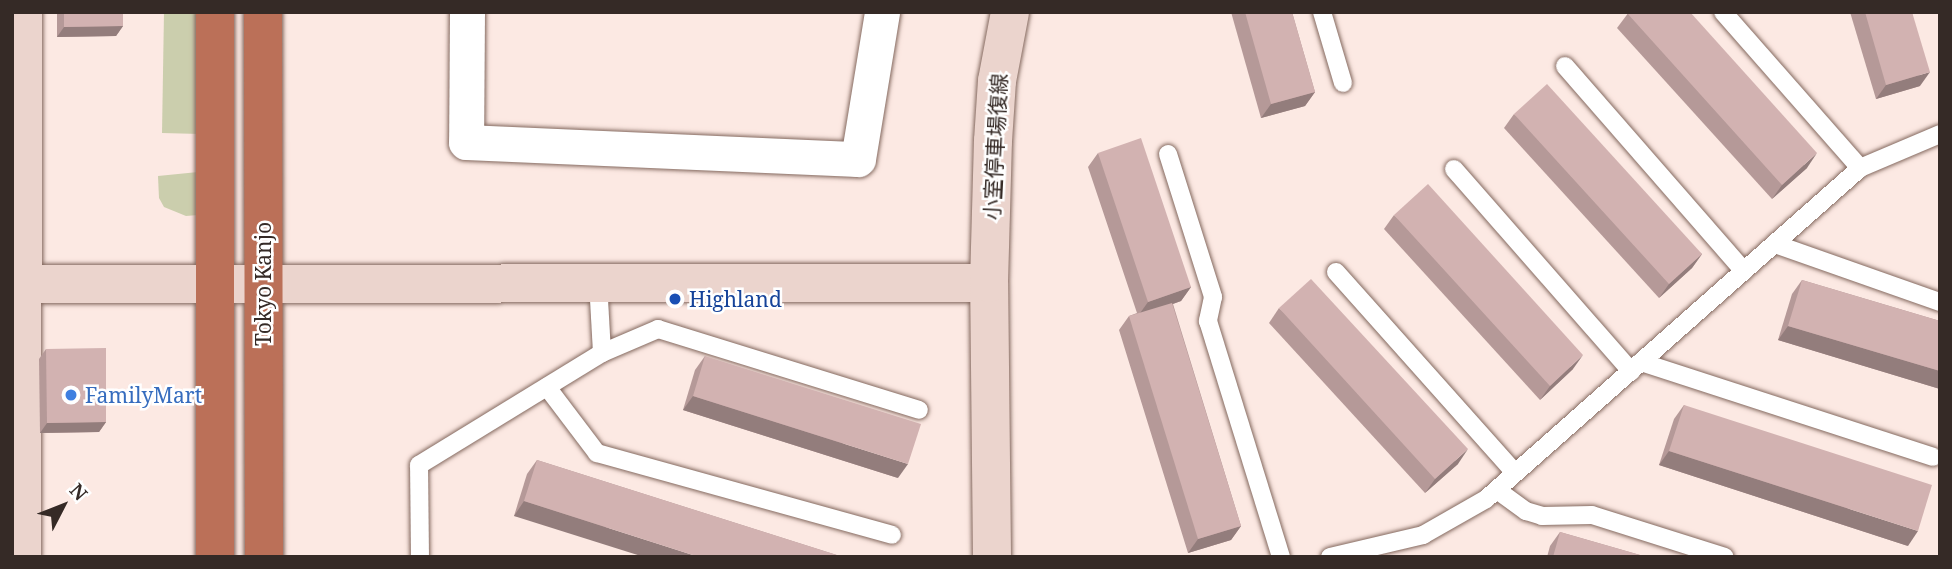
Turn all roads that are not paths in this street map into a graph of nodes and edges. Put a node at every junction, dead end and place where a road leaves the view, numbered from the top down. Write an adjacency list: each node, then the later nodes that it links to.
1 (23, 12): 21 (street)
2 (215, 12): 19 (highway)
3 (263, 12): 22 (highway, Tokyo Kanjo)
4 (467, 12): 5 (street)
5 (882, 12)
6 (1010, 12): 20 (street, 小室停車場復線)
7 (1322, 12): 10 (lane)
8 (1723, 12): 14 (lane)
9 (1565, 66): 16 (lane)
10 (1343, 83)
11 (1940, 134): 14 (lane)
12 (1168, 154): 37 (lane)
13 (1454, 169): 25 (lane)
14 (1860, 169): 15 (lane)
15 (1775, 244): 16 (lane); 23 (lane)
16 (1744, 271): 25 (lane)
17 (1336, 272): 29 (lane)
18 (598, 282): 20 (street); 22 (street); 24 (lane)
19 (215, 283): 21 (street); 22 (street); 33 (highway)
20 (989, 283): 36 (street, 小室停車場復線)
21 (18, 284): 32 (street)
22 (264, 284): 34 (highway, Tokyo Kanjo)
23 (1940, 302)
24 (602, 353): 26 (lane); 27 (lane)
25 (1636, 367): 28 (lane); 29 (lane)
26 (547, 387): 31 (lane); 35 (lane)
27 (919, 411)
28 (1933, 457)
29 (1515, 473): 30 (lane)
30 (1497, 490): 38 (lane); 39 (lane)
31 (892, 536)
32 (22, 557)
33 (215, 557)
34 (264, 557)
35 (420, 557)
36 (992, 557)
37 (1281, 557)
38 (1330, 557)
39 (1725, 557)

